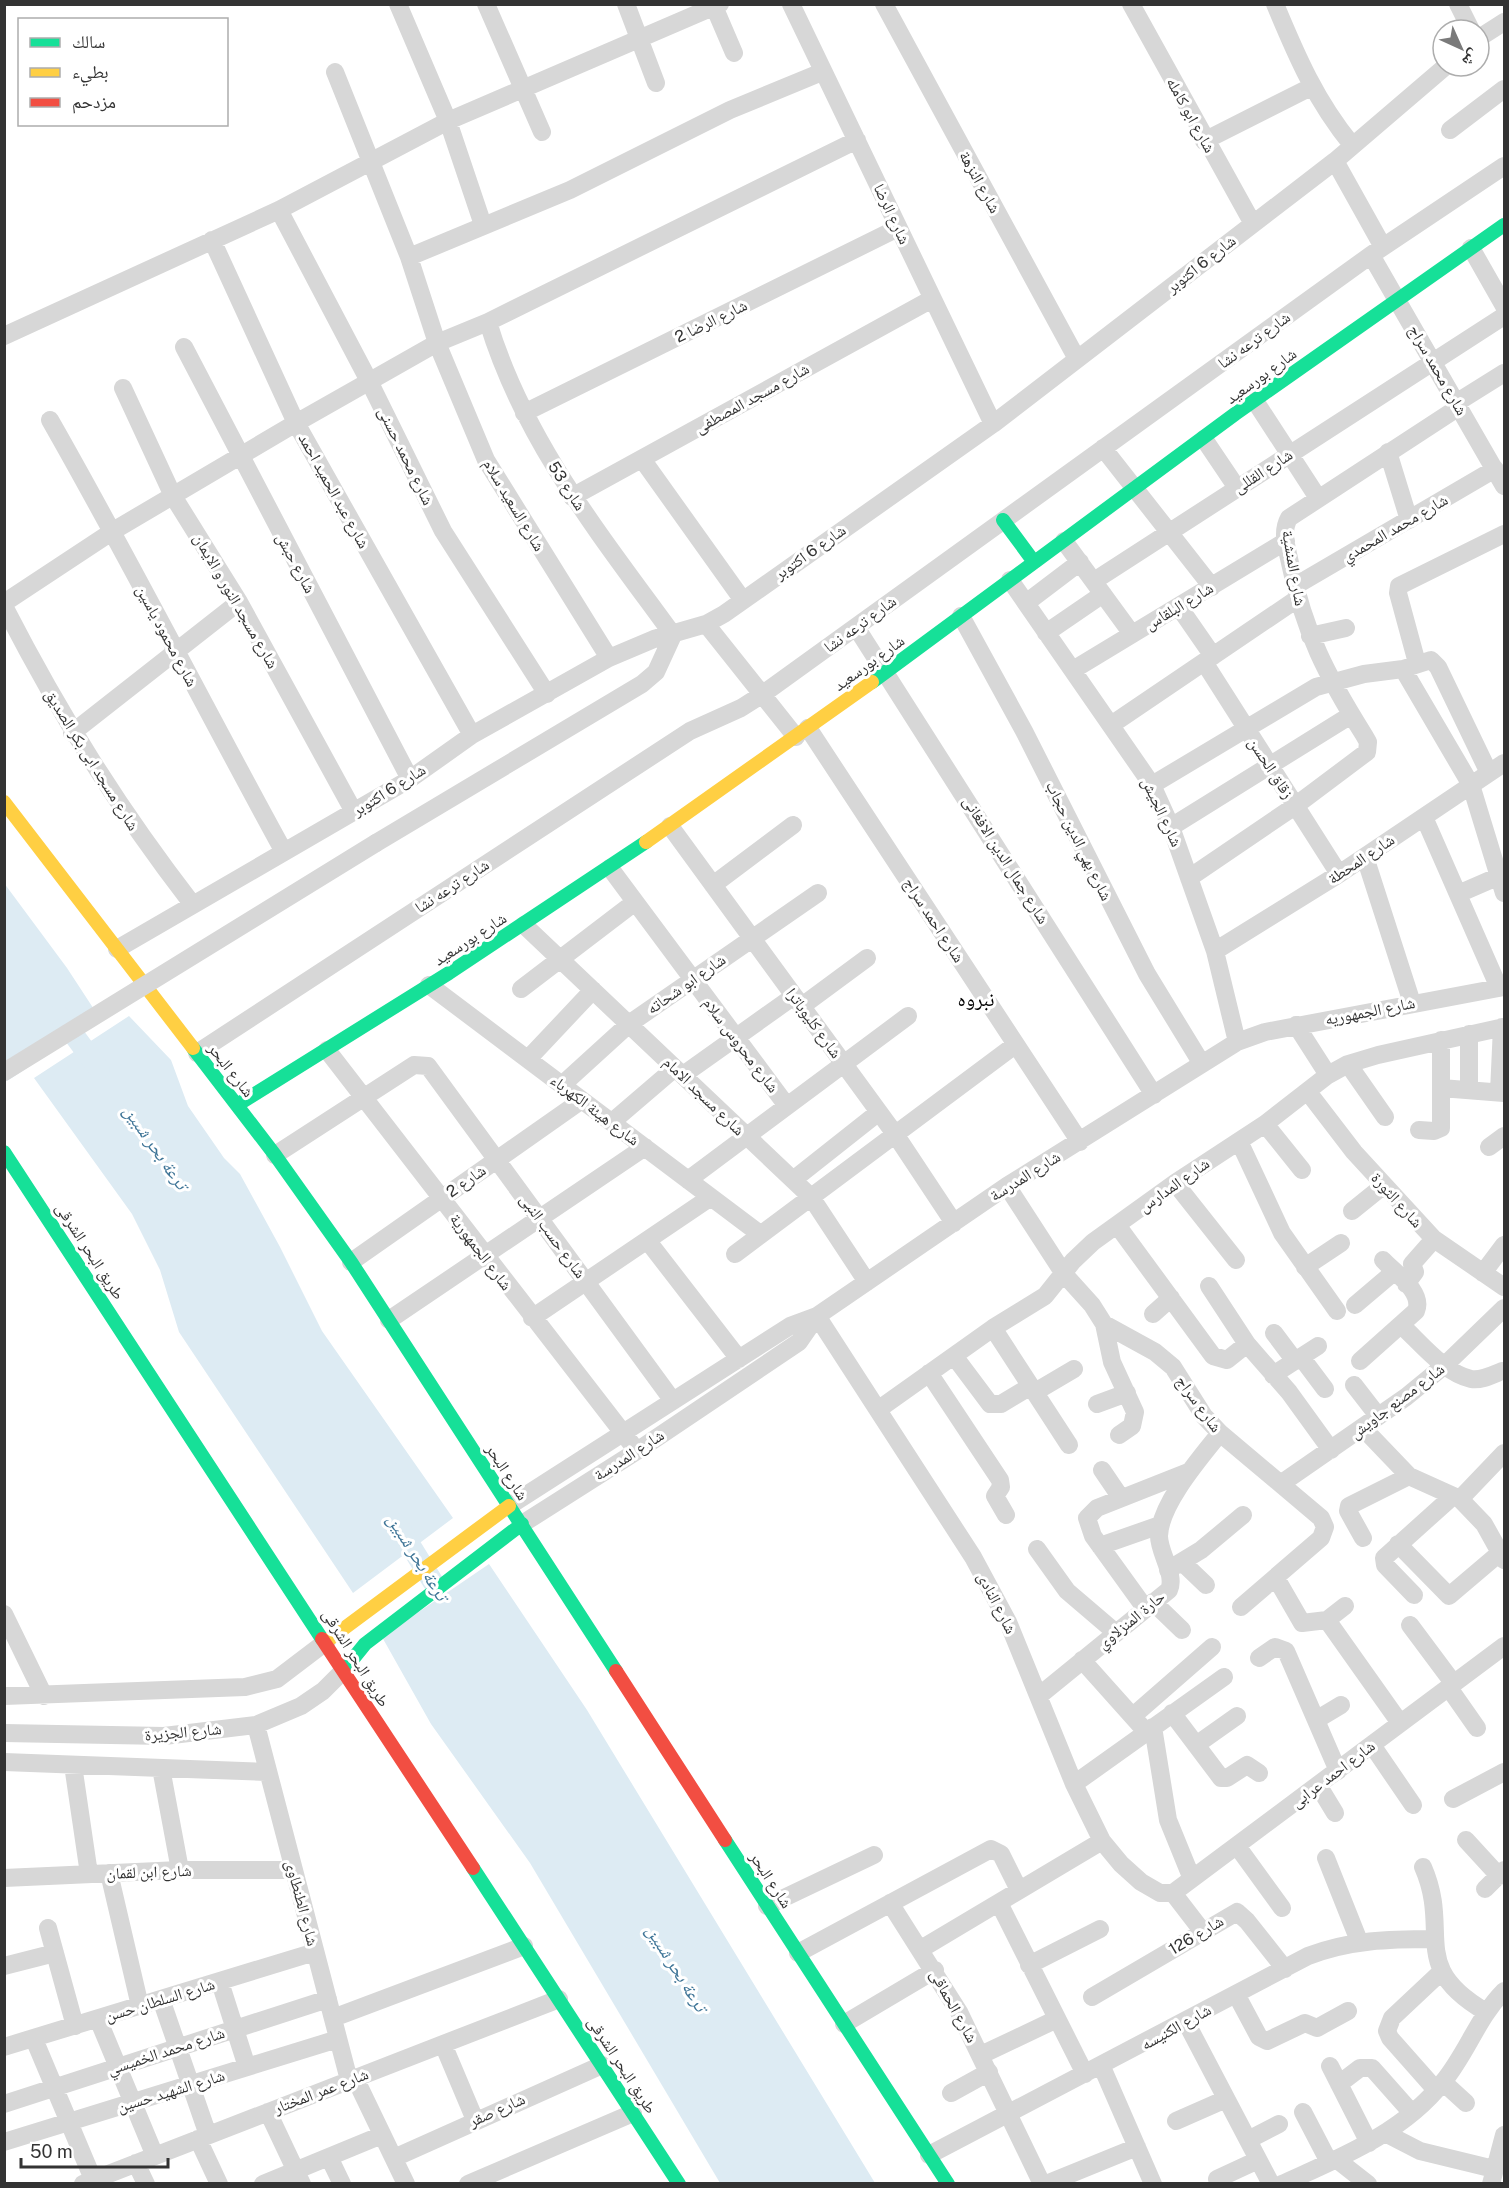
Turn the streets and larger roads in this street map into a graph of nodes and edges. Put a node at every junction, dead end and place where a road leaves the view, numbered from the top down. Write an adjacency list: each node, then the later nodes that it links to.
1 (398, 4): 22 (street)
2 (486, 4): 20 (street)
3 (626, 4): 13 (street)
4 (791, 4): 16 (street, شارع الرضا)
5 (884, 4): 48 (street, شارع النزهة)
6 (1131, 4): 26 (street, شارع ابو كامله)
7 (1275, 4): 19 (street)
8 (1458, 4): 10 (street)
9 (716, 5): 13 (street); 14 (street)
10 (1465, 18)
11 (1504, 22): 12 (street)
12 (1491, 30)
13 (640, 40): 18 (street); 20 (street)
14 (734, 53)
15 (335, 72): 29 (street, شارع السعيد سلام)
16 (822, 72): 25 (street, شارع الرضا); 33 (street)
17 (1432, 78): 27 (street, شارع 6 اكتوبر)
18 (656, 83)
19 (1311, 87): 26 (street); 27 (street)
20 (524, 88): 22 (street); 24 (street)
21 (1504, 88): 23 (street)
22 (448, 121): 29 (street); 33 (street)
23 (1450, 130)
24 (542, 132)
25 (857, 140): 35 (street, شارع الرضا); 44 (street)
26 (1204, 141): 32 (street, شارع ابو كامله)
27 (1352, 145): 28 (street, شارع 6 اكتوبر)
28 (1335, 161): 32 (street, شارع 6 اكتوبر); 38 (street, شارع محمد سراج)
29 (369, 162): 31 (street); 39 (street, شارع السعيد سلام)
30 (1504, 166): 38 (street, شارع ترعه نشا)
31 (279, 210): 36 (street); 51 (street, شارع محمد حسنى)
32 (1253, 224): 48 (street, شارع 6 اكتوبر)
33 (483, 225): 39 (street)
34 (1504, 225): 37 (street, شارع بورسعيد)
35 (898, 228): 41 (street, شارع الرضا); 55 (street, شارع الرضا 2)
36 (212, 240): 45 (street); 57 (street, شارع عبد الحميد احمد)
37 (1471, 248): 40 (street, شارع بورسعيد); 42 (street)
38 (1377, 251): 40 (street, شارع محمد سراج); 60 (street, شارع ترعه نشا)
39 (408, 257): 46 (street, شارع السعيد سلام)
40 (1398, 297): 49 (street, شارع محمد سراج); 53 (street, شارع بورسعيد)
41 (932, 299): 58 (street, شارع الرضا); 64 (street, شارع مسجد المصطفى)
42 (1504, 306)
43 (1504, 316): 49 (street, شارع القللى)
44 (488, 322): 46 (street); 55 (street, شارع 53)
45 (4, 336)
46 (437, 343): 51 (street); 99 (street, شارع السعيد سلام)
47 (184, 347): 63 (street, شارع حبش)
48 (1077, 359): 58 (street, شارع 6 اكتوبر)
49 (1432, 361): 54 (street, شارع محمد سراج); 62 (street, شارع القللى)
50 (1504, 373): 54 (street, شارع المنشية)
51 (369, 381): 57 (street); 105 (street, شارع محمد حسنى)
52 (123, 388): 69 (street, شارع مسجد النور و الايمان)
53 (1255, 401): 59 (street, شارع بورسعيد); 62 (street)
54 (1458, 405): 61 (street, شارع المنشية); 65 (street, شارع محمد سراج)
55 (524, 413): 70 (street, شارع 53)
56 (51, 420): 74 (street, شارع محمود ياسين)
57 (296, 423): 63 (street); 112 (street, شارع عبد الحميد احمد)
58 (993, 424): 85 (street, شارع 6 اكتوبر)
59 (1204, 439): 67 (street); 68 (street, شارع بورسعيد)
60 (1103, 448): 68 (street); 72 (street, شارع ترعه نشا)
61 (1388, 452): 71 (street, شارع المنشية); 73 (street)
62 (1289, 454): 67 (street, شارع القللى); 71 (street)
63 (240, 458): 69 (street); 115 (street, شارع حبش)
64 (642, 459): 70 (street, شارع مسجد المصطفى); 85 (street)
65 (1497, 463): 66 (street, شارع محمد سراج); 73 (street, شارع محمد المحمدي)
66 (1504, 486)
67 (1237, 488): 75 (street, شارع القللى)
68 (1134, 490): 75 (street); 77 (street, شارع بورسعيد)
69 (173, 496): 74 (street); 86 (street, شارع مسجد النور و الايمان)
70 (572, 497): 96 (street, شارع 53)
71 (1318, 498): 78 (street, شارع المنشية)
72 (1003, 520): 79 (street); 92 (street, شارع ترعه نشا)
73 (1409, 520): 84 (street, شارع محمد المحمدي)
74 (113, 531): 88 (street); 98 (street, شارع محمود ياسين)
75 (1169, 532): 82 (street); 83 (street, شارع القللى)
76 (1504, 534): 101 (street)
77 (1064, 541): 79 (street, شارع بورسعيد); 80 (street)
78 (1286, 541): 82 (street, شارع البلقاس); 84 (street, شارع المنشية)
79 (1034, 562): 81 (street, شارع بورسعيد)
80 (1080, 562): 83 (street); 87 (street)
81 (1010, 580): 87 (street, شارع الجيش); 90 (street, شارع بورسعيد)
82 (1212, 587): 89 (street, شارع البلقاس)
83 (1099, 588): 94 (street, شارع القللى); 95 (street)
84 (1296, 593): 97 (street, شارع المنشية); 100 (street, شارع محمد المحمدي)
85 (742, 599): 91 (street, شارع 6 اكتوبر)
86 (239, 602): 98 (street); 120 (street, شارع مسجد النور و الايمان)
87 (1026, 603): 94 (street, شارع الجيش)
88 (4, 605): 111 (street, شارع مسجد ابى بكر الصديق)
89 (1179, 607): 95 (street, شارع البلقاس); 100 (street, زقاق الحسن)
90 (961, 616): 103 (street, شارع بورسعيد); 162 (street, شارع بهي الدين حجاب)
91 (706, 624): 96 (street, شارع 6 اكتوبر); 106 (street, شارع احمد سراج)
92 (856, 627): 103 (street, شارع جمال الدين الافغانى); 106 (street, شارع ترعه نشا)
93 (1346, 628): 97 (street)
94 (1046, 633): 102 (street, شارع الجيش)
95 (1132, 634): 102 (street, شارع البلقاس)
96 (674, 635): 99 (street, شارع 6 اكتوبر); 164 (street, bridge)
97 (1310, 636): 104 (street, شارع المنشية)
98 (174, 652): 111 (street); 125 (street, شارع محمود ياسين)
99 (609, 658): 105 (street, شارع 6 اكتوبر)
100 (1208, 659): 108 (street, شارع محمد المحمدي); 109 (street, زقاق الحسن)
101 (1410, 666): 104 (street); 114 (street); 117 (street)
102 (1073, 670): 108 (street, شارع الجيش)
103 (886, 671): 110 (street, شارع بورسعيد); 172 (street, شارع جمال الدين الافغانى)
104 (1330, 681): 107 (street, شارع المنشية); 109 (street)
105 (547, 694): 112 (street, شارع 6 اكتوبر)
106 (764, 694): 110 (street, شارع احمد سراج); 159 (street, شارع ترعه نشا)
107 (1351, 715): 113 (street); 119 (street, شارع المنشية)
108 (1111, 724): 116 (street, شارع الجيش)
109 (1245, 728): 113 (street, زقاق الحسن); 116 (street)
110 (802, 732): 123 (street, شارع بورسعيد); 157 (street, شارع احمد سراج)
111 (72, 733): 135 (street, شارع مسجد ابى بكر الصديق)
112 (472, 735): 115 (street, شارع 6 اكتوبر)
113 (1269, 765): 119 (street, زقاق الحسن); 124 (street)
114 (1497, 768): 117 (street, شارع المحطة)
115 (410, 779): 120 (street, شارع 6 اكتوبر)
116 (1152, 785): 124 (street, شارع الجيش)
117 (1472, 785): 121 (street, شارع المحطة); 130 (street)
118 (4, 802): 138 (street, شارع البحر)
119 (1295, 806): 128 (street, زقاق الحسن); 129 (street)
120 (354, 812): 125 (street, شارع 6 اكتوبر)
121 (1424, 817): 126 (street, شارع المحطة); 133 (street)
122 (793, 825): 131 (street)
123 (670, 826): 127 (street, شارع بورسعيد); 131 (street, شارع كليوباترا)
124 (1171, 827): 129 (street, شارع الجيش)
125 (284, 852): 135 (street, شارع 6 اكتوبر)
126 (1365, 857): 128 (street, شارع المحطة); 148 (street)
127 (610, 868): 134 (street, شارع محروس سلام); 136 (street, شارع بورسعيد)
128 (1339, 874): 139 (street, شارع المحطة)
129 (1189, 878): 139 (street, شارع الجيش)
130 (1503, 881): 133 (street)
131 (713, 885): 137 (street, شارع كليوباترا)
132 (818, 893): 137 (street, شارع ابو شحاته)
133 (1458, 894): 144 (street)
134 (635, 902): 141 (street); 142 (street, شارع محروس سلام)
135 (193, 905): 138 (street, شارع 6 اكتوبر)
136 (524, 924): 141 (street, شارع مسجد الامام); 143 (street, شارع بورسعيد)
137 (752, 938): 142 (street, شارع ابو شحاته); 147 (street, شارع كليوباترا)
138 (117, 949): 159 (street, شارع البحر)
139 (1215, 951): 156 (street, شارع الجيش)
140 (867, 958): 147 (street)
141 (561, 959): 145 (street); 146 (street, شارع مسجد الامام)
142 (692, 979): 150 (street, شارع ابو شحاته); 154 (street, شارع محروس سلام)
143 (429, 985): 158 (street, شارع بورسعيد); 160 (street, شارع هيئة الكهرباء)
144 (1502, 987): 148 (street, شارع الجمهوريه)
145 (521, 989)
146 (593, 990): 150 (street, شارع مسجد الامام); 160 (street)
147 (798, 1001): 154 (street); 161 (street, شارع كليوباترا)
148 (1412, 1003): 151 (street, شارع الجمهوريه)
149 (908, 1016): 161 (street)
150 (629, 1024): 165 (street, شارع مسجد الامام); 167 (street, شارع ابو شحاته)
151 (1296, 1025): 156 (street, شارع الجمهوريه); 166 (street)
152 (1503, 1027): 153 (street, شارع المدارس); 171 (street)
153 (1469, 1034): 155 (street, شارع المدارس); 169 (street)
154 (736, 1037): 165 (street); 176 (street, شارع محروس سلام)
155 (1442, 1040): 163 (street, شارع المدارس); 168 (street)
156 (1237, 1042): 162 (street, شارع المدرسة)
157 (1015, 1045): 182 (street); 186 (street, شارع احمد سراج)
158 (327, 1050): 173 (street, شارع الجمهورية); 175 (street, شارع بورسعيد)
159 (197, 1053): 175 (street, شارع البحر)
160 (528, 1059): 167 (street, شارع هيئة الكهرباء)
161 (844, 1064): 176 (street); 177 (street, شارع كليوباترا)
162 (1202, 1064): 172 (street, شارع المدرسة)
163 (1348, 1064): 166 (street, شارع المدارس); 178 (street)
164 (4, 1072)
165 (679, 1072): 179 (street); 183 (street, شارع مسجد الامام)
166 (1328, 1075): 170 (street, شارع المدارس)
167 (562, 1085): 174 (street, شارع هيئة الكهرباء)
168 (1441, 1088): 169 (street); 181 (street)
169 (1469, 1090): 171 (street)
170 (1308, 1092): 180 (street, شارع المدارس); 197 (street, شارع الثورة)
171 (1502, 1093)
172 (1154, 1095): 186 (street, شارع المدرسة)
173 (363, 1098): 190 (street); 191 (street, شارع حسب النبى); 200 (street, شارع الجمهورية)
174 (582, 1100): 179 (street, شارع هيئة الكهرباء); 191 (street, شارع 2)
175 (237, 1105): 190 (street, شارع البحر)
176 (787, 1106): 183 (street)
177 (879, 1112): 182 (street, شارع كليوباترا); 194 (street)
178 (1385, 1118)
179 (612, 1122): 187 (street, شارع هيئة الكهرباء)
180 (1265, 1124): 185 (street, شارع المدارس); 192 (street)
181 (1419, 1130)
182 (895, 1134): 199 (street); 203 (street, شارع كليوباترا)
183 (746, 1136): 193 (street); 194 (street, شارع مسجد الامام)
184 (1504, 1136): 188 (street)
185 (1239, 1140): 195 (street, شارع المدارس); 214 (street)
186 (1080, 1142): 196 (street, شارع المدرسة)
187 (645, 1147): 193 (street, شارع هيئة الكهرباء); 202 (street)
188 (1489, 1148)
189 (4, 1152): 287 (street, طريق البحر الشرقى)
190 (275, 1155): 213 (street, شارع البحر)
191 (497, 1159): 200 (street, شارع 2); 202 (street, شارع حسب النبى)
192 (1302, 1170)
193 (688, 1180): 198 (street, شارع هيئة الكهرباء)
194 (794, 1180): 199 (street, شارع مسجد الامام)
195 (1175, 1183): 204 (street, شارع المدارس); 212 (street)
196 (1007, 1186): 203 (street, شارع المدرسة); 217 (street, شارع سراج)
197 (1383, 1186): 201 (street); 207 (street, شارع الثورة)
198 (711, 1197): 205 (street, شارع هيئة الكهرباء); 206 (street)
199 (811, 1197): 205 (street); 219 (street, شارع مسجد الامام)
200 (440, 1199): 211 (street, شارع الجمهورية); 213 (street, شارع 2)
201 (1352, 1211)
202 (540, 1218): 211 (street); 218 (street, شارع حسب النبى)
203 (954, 1223): 219 (street, شارع المدرسة)
204 (1117, 1225): 217 (street, شارع المدارس); 222 (street)
205 (760, 1234): 210 (street)
206 (647, 1239): 218 (street); 235 (street)
207 (1434, 1239): 215 (street); 216 (street, شارع الثورة)
208 (1341, 1243): 214 (street)
209 (1504, 1245): 216 (street)
210 (735, 1254)
211 (484, 1256): 226 (street, شارع الجمهورية); 227 (street)
212 (1236, 1260)
213 (351, 1262): 227 (street, شارع البحر)
214 (1305, 1267): 215 (street)
215 (1394, 1272): 229 (street)
216 (1483, 1273): 221 (street, شارع الثورة)
217 (1064, 1274): 228 (street, شارع سراج); 230 (street, شارع المدارس)
218 (586, 1281): 226 (street); 247 (street, شارع حسب النبى)
219 (867, 1282): 225 (street, شارع المدرسة)
220 (1209, 1286): 232 (street)
221 (1504, 1287)
222 (1171, 1298): 224 (street); 232 (street)
223 (1504, 1308): 238 (street, شارع مصنع جاويش)
224 (1153, 1314)
225 (817, 1316): 235 (street, شارع المدرسة); 249 (street, شارع النادى); 257 (street, شارع المدرسة)
226 (532, 1318): 252 (street, شارع الجمهورية)
227 (388, 1320): 265 (street, شارع البحر)
228 (1104, 1324): 246 (street); 253 (street, شارع سراج)
229 (1401, 1324): 237 (street); 238 (street)
230 (993, 1328): 234 (street, شارع المدارس); 244 (street)
231 (1274, 1333): 236 (street)
232 (1247, 1344): 242 (street)
233 (1318, 1346): 236 (street)
234 (954, 1356): 241 (street, شارع المدارس); 244 (street)
235 (739, 1359): 247 (street, شارع المدرسة)
236 (1298, 1359): 242 (street); 245 (street)
237 (1360, 1361)
238 (1445, 1365): 240 (street); 250 (street, شارع مصنع جاويش)
239 (1074, 1369): 244 (street)
240 (1502, 1371)
241 (929, 1373): 249 (street, شارع المدارس); 266 (street)
242 (1273, 1375): 256 (street)
243 (1354, 1385): 250 (street)
244 (1033, 1389): 255 (street)
245 (1325, 1389)
246 (1127, 1393): 248 (street); 254 (street)
247 (673, 1401): 252 (street, شارع المدرسة)
248 (1097, 1404)
249 (879, 1409): 295 (street, شارع النادى)
250 (1378, 1416): 251 (street, شارع مصنع جاويش)
251 (1363, 1428): 256 (street, شارع مصنع جاويش); 261 (street)
252 (623, 1433): 257 (street, شارع الجمهورية); 265 (street, شارع المدرسة)
253 (1220, 1434): 260 (street); 262 (street, شارع سراج)
254 (1119, 1435)
255 (1070, 1445)
256 (1331, 1450): 262 (street, شارع مصنع جاويش)
257 (637, 1451): 268 (street, شارع المدرسة)
258 (1504, 1456): 264 (street)
259 (1102, 1470): 263 (street)
260 (1188, 1472): 263 (street); 269 (street)
261 (1409, 1476): 264 (street); 270 (street)
262 (1282, 1483): 276 (street, شارع سراج)
263 (1121, 1498): 272 (street)
264 (1456, 1498): 271 (street); 274 (street)
265 (509, 1506): 268 (street, شارع البحر); 287 (street)
266 (1006, 1515)
267 (1243, 1515): 275 (street)
268 (522, 1524): 292 (street); 340 (street, شارع البحر)
269 (1160, 1525): 272 (street); 275 (street, حارة المنزلاوي)
270 (1363, 1538)
271 (1398, 1544): 274 (street); 278 (street)
272 (1100, 1546): 279 (street)
273 (1037, 1549): 286 (street)
274 (1503, 1556)
275 (1175, 1566): 277 (street); 279 (street, حارة المنزلاوي)
276 (1276, 1578): 281 (street, شارع سراج); 283 (street)
277 (1206, 1585)
278 (1414, 1595)
279 (1149, 1605): 285 (street); 286 (street, حارة المنزلاوي)
280 (1345, 1606): 283 (street)
281 (1241, 1607)
282 (4, 1614): 297 (street)
283 (1327, 1620): 303 (street)
284 (1410, 1626): 294 (street)
285 (1182, 1630)
286 (1115, 1632): 291 (street, حارة المنزلاوي)
287 (327, 1641): 292 (street, طريق البحر الشرقى); 297 (street)
288 (1504, 1646): 294 (street, شارع احمد عرابى)
289 (1212, 1647): 300 (street)
290 (1259, 1658): 302 (street)
291 (1082, 1660): 295 (street, حارة المنزلاوي); 300 (street)
292 (344, 1670): 304 (street, شارع الجزيرة); 347 (street, طريق البحر الشرقى)
293 (1224, 1677): 299 (street)
294 (1452, 1686): 303 (street, شارع احمد عرابى); 305 (street)
295 (1040, 1695): 317 (street, شارع النادى)
296 (4, 1696): 297 (street)
297 (44, 1696)
298 (1341, 1706): 302 (street)
299 (1172, 1713): 306 (street); 308 (street)
300 (1133, 1716): 306 (street)
301 (1237, 1716): 308 (street)
302 (1316, 1720): 313 (street)
303 (1400, 1723): 309 (street, شارع احمد عرابى)
304 (256, 1725): 307 (street, شارع الجزيرة); 314 (street, شارع الطنطاوى)
305 (1477, 1728)
306 (1150, 1729): 317 (street); 334 (street)
307 (4, 1733)
308 (1196, 1745): 316 (street)
309 (1372, 1745): 313 (street, شارع احمد عرابى); 320 (street)
310 (4, 1762): 311 (street, شارع الجزيرة)
311 (73, 1764): 312 (street, شارع الجزيرة); 332 (street)
312 (161, 1768): 314 (street, شارع الجزيرة); 328 (street)
313 (1338, 1771): 318 (street, شارع احمد عرابى)
314 (266, 1772): 329 (street, شارع الطنطاوى)
315 (1504, 1772): 319 (street)
316 (1258, 1773)
317 (1074, 1784): 323 (street, شارع النادى)
318 (1318, 1785): 321 (street); 324 (street, شارع احمد عرابى)
319 (1453, 1799)
320 (1413, 1805)
321 (1335, 1813)
322 (1467, 1840): 331 (street)
323 (1102, 1841): 336 (street); 337 (street, شارع النادى)
324 (1237, 1846): 334 (street, شارع احمد عرابى); 341 (street)
325 (874, 1856): 340 (street)
326 (1326, 1858): 346 (street)
327 (1423, 1867): 345 (street)
328 (180, 1870): 329 (street, شارع ابن لقمان); 330 (street, شارع ابن لقمان)
329 (293, 1870): 349 (street, شارع الطنطاوى)
330 (110, 1873): 332 (street, شارع ابن لقمان); 364 (street)
331 (1502, 1873): 335 (street)
332 (89, 1874): 333 (street, شارع ابن لقمان)
333 (4, 1878)
334 (1192, 1879): 337 (street, شارع احمد عرابى)
335 (1485, 1889)
336 (1019, 1890): 338 (street); 339 (street)
337 (1166, 1893): 344 (street, شارع النادى)
338 (890, 1903): 348 (street, شارع الحماقى); 351 (street)
339 (999, 1903): 348 (street); 352 (street)
340 (767, 1906): 351 (street, شارع البحر)
341 (1282, 1908)
342 (48, 1928): 350 (street)
343 (1100, 1929): 352 (street)
344 (1203, 1932): 354 (street, شارع 126); 359 (street, شارع 126)
345 (1434, 1939): 346 (street, شارع الكنيسه); 356 (street)
346 (1359, 1941): 354 (street, شارع الكنيسه)
347 (525, 1946): 362 (street, طريق البحر الشرقى); 366 (street)
348 (921, 1949): 355 (street, شارع الحماقى)
349 (315, 1952): 357 (street, شارع السلطان حسن); 361 (street, شارع الطنطاوى)
350 (55, 1953): 353 (street); 371 (street)
351 (798, 1953): 370 (street, شارع البحر)
352 (1029, 1965): 368 (street)
353 (4, 1966)
354 (1285, 1969): 358 (street, شارع الكنيسه)
355 (935, 1970): 370 (street); 378 (street, شارع الحماقى)
356 (1440, 1972): 363 (street); 388 (street)
357 (220, 1982): 360 (street, شارع السلطان حسن); 372 (street)
358 (1236, 1994): 365 (street); 369 (street, شارع الكنيسه)
359 (1092, 1997)
360 (161, 1999): 364 (street, شارع السلطان حسن); 377 (street)
361 (328, 1999): 366 (street, شارع الطنطاوى); 372 (street, شارع محمد الخميسي)
362 (559, 1999): 375 (street, شارع عمر المختار); 379 (street, طريق البحر الشرقى)
363 (1497, 2005): 388 (street)
364 (140, 2006): 367 (street, شارع السلطان حسن)
365 (1348, 2011)
366 (333, 2018): 374 (street, شارع الطنطاوى)
367 (98, 2019): 371 (street, شارع السلطان حسن); 381 (street)
368 (1057, 2019): 378 (street); 383 (street)
369 (1186, 2022): 383 (street, شارع الكنيسه); 391 (street)
370 (844, 2024): 412 (street, شارع البحر)
371 (75, 2026): 373 (street, شارع السلطان حسن)
372 (234, 2029): 377 (street, شارع محمد الخميسي); 382 (street)
373 (34, 2038): 376 (street, شارع السلطان حسن); 389 (street)
374 (338, 2039): 382 (street, شارع الشهيد حسين); 385 (street, شارع الطنطاوى)
375 (443, 2044): 385 (street, شارع عمر المختار); 400 (street)
376 (4, 2047)
377 (178, 2048): 381 (street, شارع محمد الخميسي); 387 (street)
378 (981, 2055): 384 (street, شارع الحماقى)
379 (602, 2065): 398 (street, طريق البحر الشرقى); 400 (street, شارع صقر)
380 (1330, 2066): 386 (street)
381 (118, 2067): 389 (street, شارع محمد الخميسي); 392 (street)
382 (247, 2067): 387 (street, شارع الشهيد حسين)
383 (1094, 2071): 399 (street, شارع الكنيسه); 411 (street)
384 (989, 2072): 390 (street); 399 (street, شارع الحماقى)
385 (352, 2079): 395 (street, شارع عمر المختار); 405 (street, شارع الطنطاوى)
386 (1339, 2084): 397 (street); 410 (street)
387 (191, 2085): 392 (street, شارع الشهيد حسين); 407 (street)
388 (1439, 2086): 393 (street); 397 (street)
389 (54, 2087): 394 (street, شارع محمد الخميسي); 402 (street)
390 (951, 2092)
391 (1226, 2099): 401 (street); 408 (street)
392 (133, 2102): 402 (street, شارع الشهيد حسين); 413 (street)
393 (1466, 2103)
394 (4, 2104)
395 (268, 2112): 407 (street, شارع عمر المختار); 420 (street)
396 (1302, 2112): 417 (street)
397 (1411, 2112): 404 (street)
398 (633, 2113): 428 (street); 429 (street, طريق البحر الشرقى)
399 (1007, 2115): 412 (street, شارع الكنيسه); 431 (street, شارع الحماقى)
400 (475, 2120): 415 (street, شارع صقر)
401 (1176, 2121)
402 (69, 2122): 409 (street, شارع الشهيد حسين); 422 (street)
403 (1279, 2124): 408 (street)
404 (1385, 2133): 410 (street); 419 (street)
405 (382, 2135): 414 (street); 415 (street, شارع الطنطاوى)
406 (1504, 2135): 419 (street)
407 (203, 2137): 413 (street, شارع عمر المختار); 424 (street)
408 (1248, 2140): 416 (street)
409 (4, 2142)
410 (1369, 2143): 417 (street)
411 (1137, 2147): 431 (street); 432 (street)
412 (929, 2155): 430 (street, شارع البحر)
413 (155, 2156): 418 (street, شارع عمر المختار)
414 (329, 2157): 420 (street); 426 (street)
415 (393, 2158): 427 (street, شارع الطنطاوى)
416 (1258, 2160): 421 (street); 433 (street)
417 (1333, 2160): 434 (street); 435 (street)
418 (136, 2163): 422 (street, شارع عمر المختار); 423 (street)
419 (1497, 2168)
420 (298, 2177): 425 (street)
421 (1217, 2179)
422 (91, 2182)
423 (146, 2184)
424 (219, 2184)
425 (262, 2184)
426 (342, 2184)
427 (406, 2184)
428 (468, 2184)
429 (679, 2184)
430 (948, 2184)
431 (1044, 2184)
432 (1153, 2184)
433 (1271, 2184)
434 (1282, 2184)
435 (1368, 2184)

